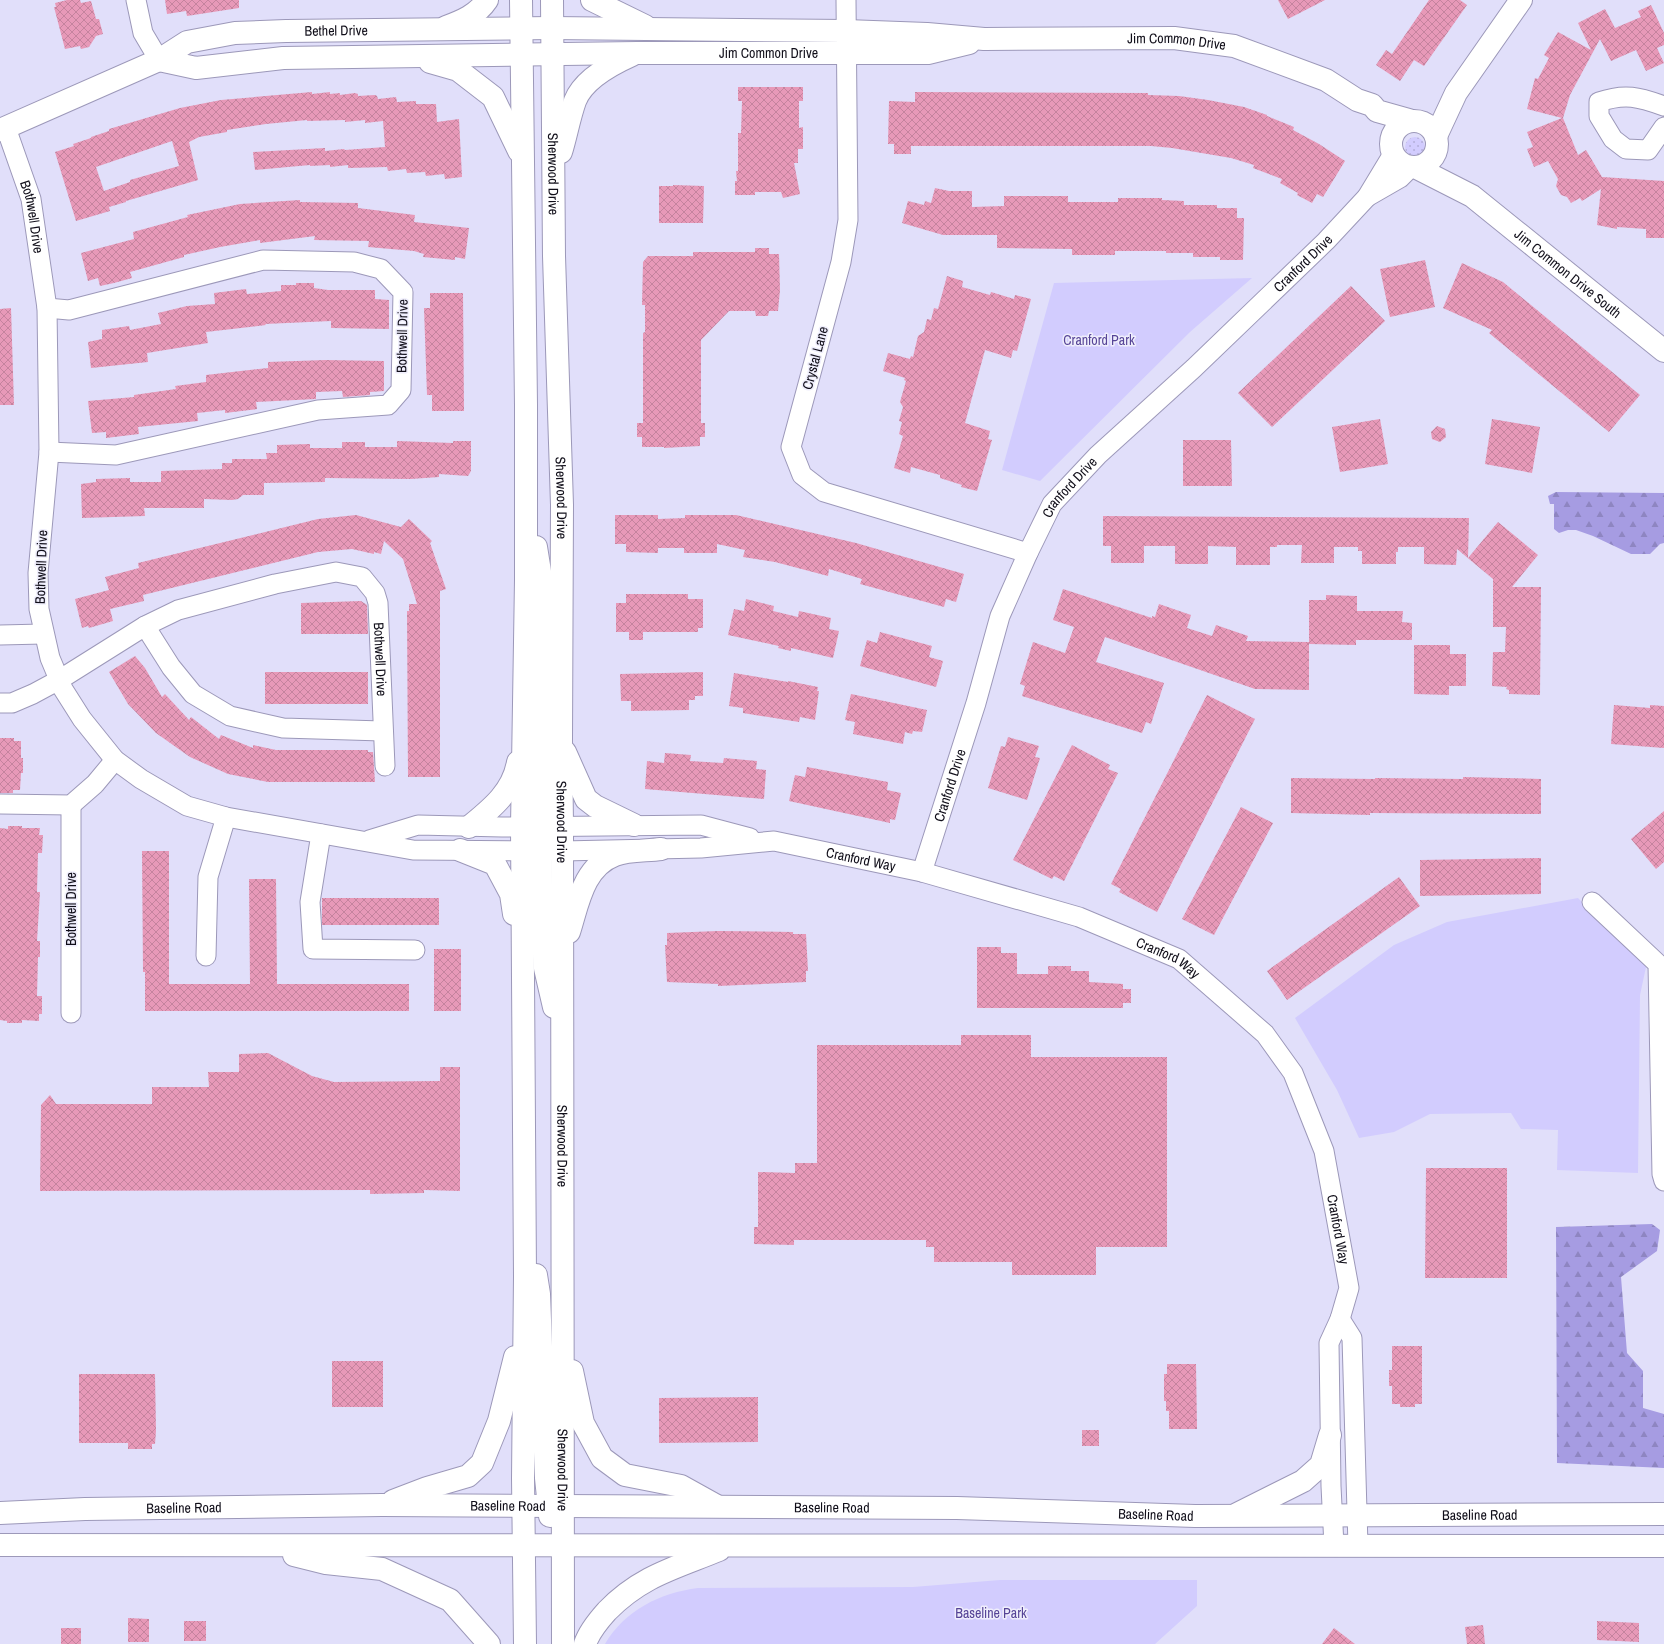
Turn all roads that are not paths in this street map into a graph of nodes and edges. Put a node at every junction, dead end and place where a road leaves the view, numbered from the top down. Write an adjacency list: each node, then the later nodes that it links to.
1 (136, 0): 19 (street)
2 (487, 0): 10 (main road)
3 (521, 0): 9 (main road, Sherwood Drive)
4 (552, 0): 8 (main road, Sherwood Drive)
5 (592, 0): 11 (main road)
6 (846, 0): 12 (street, Crystal Lane)
7 (1521, 0): 20 (main road)
8 (552, 28): 9 (main road, Jim Common Drive); 11 (main road, Jim Common Drive); 15 (main road, Sherwood Drive)
9 (520, 29): 10 (main road, Bethel Drive); 17 (main road, Sherwood Drive)
10 (438, 30): 19 (main road, Bethel Drive)
11 (654, 30): 12 (main road, Jim Common Drive)
12 (846, 31): 13 (main road, Jim Common Drive); 16 (street, Crystal Lane)
13 (984, 39): 16 (main road, Jim Common Drive); 21 (main road, Jim Common Drive)
14 (637, 53): 15 (main road, Jim Common Drive); 16 (main road, Jim Common Drive); 30 (main road)
15 (552, 54): 17 (main road, Jim Common Drive); 30 (main road, Sherwood Drive)
16 (846, 54): 37 (street, Crystal Lane)
17 (521, 55): 18 (main road, Bethel Drive); 28 (main road, Sherwood Drive)
18 (409, 56): 19 (main road, Bethel Drive); 28 (main road)
19 (159, 60): 25 (main road, Bethel Drive)
20 (1456, 93): 23 (main road); 26 (main road)
21 (1357, 100): 23 (main road, Jim Common Drive); 27 (main road, Jim Common Drive)
22 (1664, 106): 24 (street)
23 (1412, 120): 26 (main road); 27 (main road)
24 (1664, 127)
25 (3, 129): 33 (street, Bothwell Drive)
26 (1436, 140): 29 (main road); 31 (main road, Jim Common Drive South)
27 (1392, 151): 29 (main road); 32 (street, Cranford Drive)
28 (522, 158): 36 (main road, Sherwood Drive)
29 (1414, 168): 31 (main road, Jim Common Drive South); 32 (street, Cranford Drive)
30 (554, 179): 45 (main road, Sherwood Drive)
31 (1472, 196): 34 (main road, Jim Common Drive South)
32 (1367, 197): 37 (street, Cranford Drive)
33 (47, 308): 35 (street, Bothwell Drive); 35 (street, Bothwell Drive)
34 (1664, 351)
35 (49, 452): 39 (street, Bothwell Drive)
36 (526, 484): 42 (main road, Sherwood Drive); 52 (main road)
37 (1028, 553): 61 (street, Cranford Drive)
38 (146, 626): 41 (street, Bothwell Drive); 44 (street); 44 (street, Bothwell Drive)
39 (44, 634): 40 (street); 41 (street, Bothwell Drive)
40 (0, 635)
41 (59, 680): 43 (street); 46 (street, Bothwell Drive)
42 (524, 702): 52 (main road, Sherwood Drive); 53 (main road)
43 (0, 703)
44 (382, 731): 47 (street, Bothwell Drive)
45 (561, 741): 51 (main road); 52 (main road, Sherwood Drive)
46 (115, 760): 49 (street); 50 (street, Bothwell Drive)
47 (386, 766)
48 (0, 804): 49 (street)
49 (71, 805): 67 (street, Bothwell Drive)
50 (226, 817): 54 (street, Bothwell Drive); 66 (street)
51 (634, 825): 52 (street, Cranford Way); 55 (street, Cranford Way)
52 (542, 826): 53 (street, Bothwell Drive); 59 (main road, Sherwood Drive); 60 (main road, Sherwood Drive)
53 (469, 827): 56 (street, Bothwell Drive)
54 (321, 834): 56 (street, Bothwell Drive); 64 (street)
55 (759, 841): 57 (street, Cranford Way); 61 (street, Cranford Way)
56 (363, 842): 58 (street, Bothwell Drive)
57 (661, 848): 60 (street, Cranford Way); 65 (main road)
58 (460, 850): 59 (street, Bothwell Drive); 63 (main road)
59 (531, 850): 60 (street, Cranford Way); 63 (main road, Sherwood Drive); 68 (main road)
60 (562, 851): 65 (main road, Sherwood Drive)
61 (922, 872): 71 (street, Cranford Way)
62 (1592, 902): 69 (street)
63 (523, 931): 70 (main road, Sherwood Drive)
64 (415, 950)
65 (562, 954): 68 (main road, Sherwood Drive)
66 (206, 956)
67 (71, 1013)
68 (562, 1038): 73 (main road, Sherwood Drive)
69 (1664, 1181)
70 (524, 1212): 72 (main road, Sherwood Drive); 77 (main road)
71 (1340, 1319): 74 (street, Cranford Way); 83 (street)
72 (524, 1323): 75 (main road); 76 (main road, Sherwood Drive)
73 (563, 1327): 77 (main road, Sherwood Drive); 78 (main road)
74 (1330, 1435): 81 (main road); 82 (street, Cranford Way)
75 (382, 1505): 76 (main road, Baseline Road); 79 (main road, Baseline Road)
76 (524, 1507): 77 (main road, Baseline Road); 87 (main road, Sherwood Drive)
77 (555, 1507): 78 (main road, Baseline Road); 85 (main road, Sherwood Drive)
78 (718, 1507): 81 (main road, Baseline Road)
79 (0, 1513)
80 (1664, 1514): 83 (main road, Baseline Road)
81 (1234, 1515): 82 (main road, Baseline Road)
82 (1333, 1515): 83 (main road, Baseline Road); 89 (street, Cranford Way)
83 (1357, 1515): 90 (street)
84 (0, 1545): 86 (main road)
85 (562, 1545): 87 (main road); 88 (main road); 94 (main road, Sherwood Drive)
86 (259, 1546): 87 (main road); 92 (main road)
87 (524, 1546): 93 (main road, Sherwood Drive)
88 (729, 1546): 89 (main road); 95 (main road)
89 (1334, 1546): 90 (main road)
90 (1358, 1546): 91 (main road)
91 (1664, 1546)
92 (489, 1644)
93 (525, 1644)
94 (563, 1644)
95 (585, 1644)

